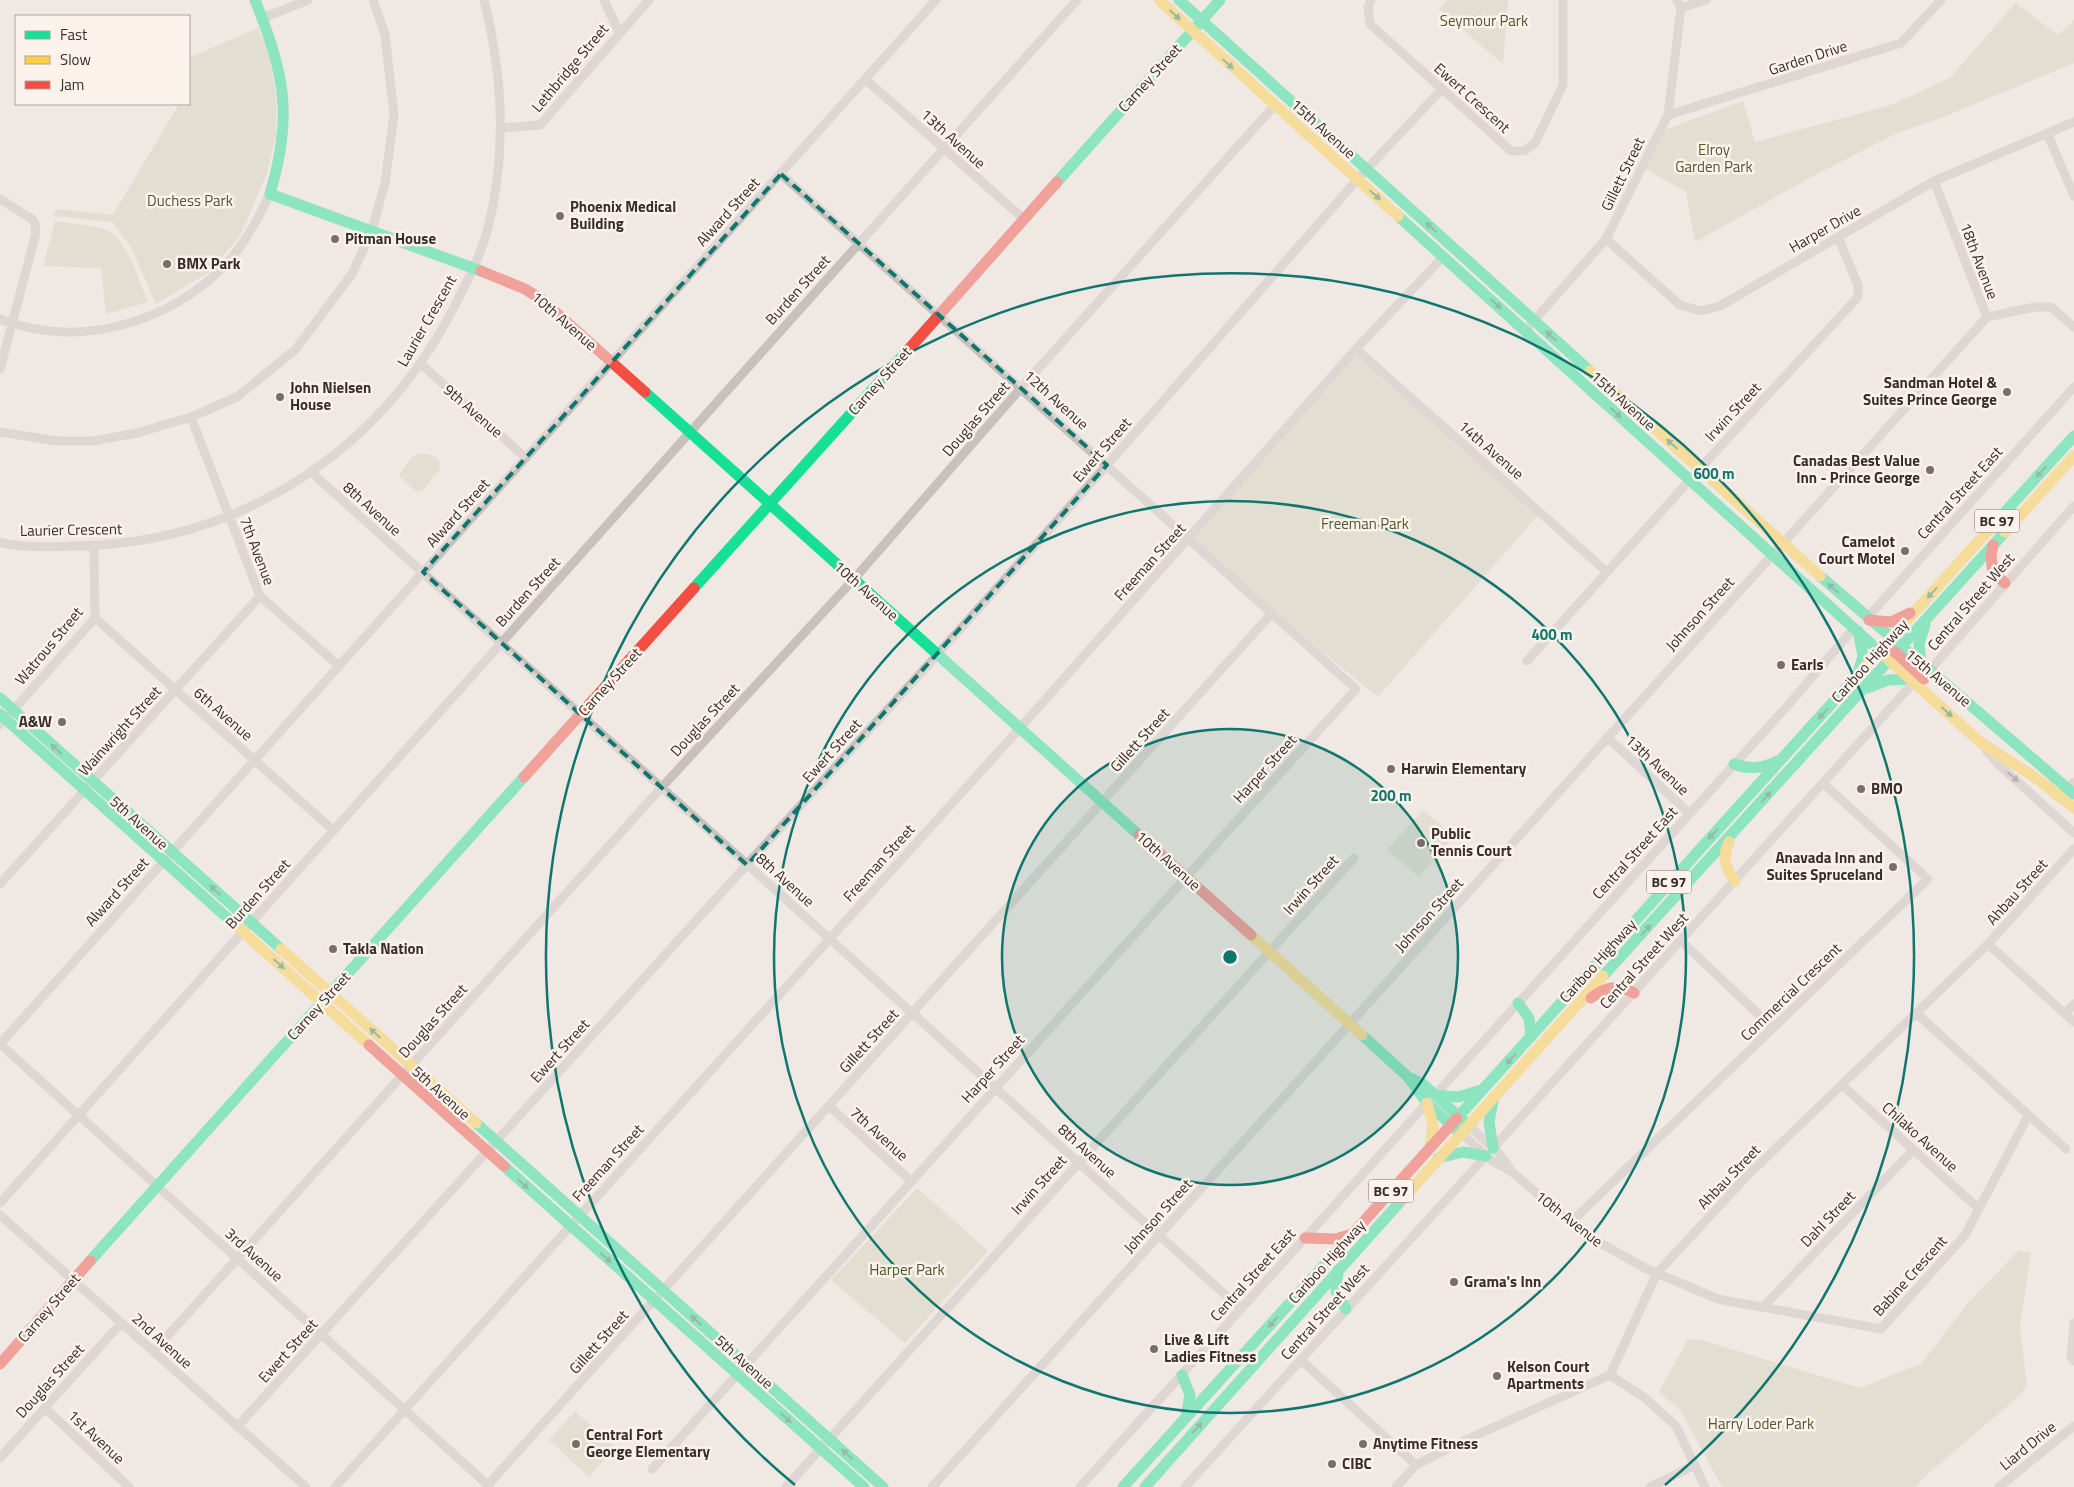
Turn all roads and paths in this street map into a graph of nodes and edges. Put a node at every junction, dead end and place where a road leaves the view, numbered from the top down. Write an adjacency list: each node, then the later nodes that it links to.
1 (255, 0): 17 (main road)
2 (308, 0): 17 (street)
3 (373, 0): 37 (street)
4 (484, 0): 26 (street, Laurier Crescent)
5 (604, 0): 20 (street)
6 (648, 0): 20 (street, Lethbridge Street)
7 (936, 0): 21 (street, Alward Street)
8 (1077, 0): 28 (street, Burden Street)
9 (1158, 0): 19 (main road, 15th Avenue, one-way to 19)
10 (1179, 0): 18 (main road, 15th Avenue)
11 (1220, 0): 18 (main road, Carney Street)
12 (1371, 0): 22 (street, Ewert Crescent)
13 (1563, 0): 22 (street, Ewert Crescent)
14 (1706, 0): 16 (street)
15 (1941, 0): 24 (street, Garden Drive)
16 (1679, 4): 24 (street, Gillett Street)
17 (263, 18): 33 (main road)
18 (1201, 20): 19 (main road, Carney Street); 29 (main road, 15th Avenue)
19 (1192, 30): 23 (main road, 15th Avenue, one-way to 23); 36 (main road, Carney Street)
20 (619, 32): 26 (street, Lethbridge Street)
21 (865, 79): 28 (street, 13th Avenue); 30 (street, Alward Street)
22 (1442, 89): 29 (street, Ewert Street)
23 (1275, 105): 31 (main road, 15th Avenue); 55 (street, Douglas Street)
24 (1668, 115): 39 (street, Gillett Street)
25 (2074, 122): 27 (street, Harper Drive)
26 (500, 128): 42 (street, Laurier Crescent)
27 (2047, 133): 32 (street, Harper Drive); 34 (street)
28 (943, 149): 36 (street, 13th Avenue); 40 (street, Burden Street)
29 (1366, 168): 31 (street, Ewert Street); 46 (main road, 15th Avenue, one-way to 29)
30 (780, 174): 40 (street, 12th Avenue); 51 (street, Alward Street)
31 (1357, 179): 41 (main road, 15th Avenue, one-way to 41); 62 (street, Ewert Street)
32 (1934, 181): 38 (street, Harper Drive); 44 (street, 18th Avenue)
33 (270, 194): 37 (main road, 10th Avenue); 47 (street)
34 (2074, 196)
35 (0, 199): 47 (street)
36 (1024, 219): 43 (main road, Carney Street)
37 (372, 230): 42 (main road, 10th Avenue); 56 (street)
38 (1838, 236): 39 (street, Harper Drive); 63 (street, Irwin Street)
39 (1606, 240): 46 (street, Gillett Street)
40 (859, 243): 43 (street, 12th Avenue); 58 (street, Burden Street)
41 (1443, 257): 49 (main road, 15th Avenue, one-way to 49); 50 (street, Freeman Street)
42 (472, 268): 51 (main road, 10th Avenue); 52 (street, Laurier Crescent)
43 (939, 315): 55 (street, 12th Avenue); 66 (main road, Carney Street)
44 (1987, 317): 48 (street, 18th Avenue); 71 (street, Johnson Street)
45 (0, 320): 47 (street)
46 (1534, 320): 49 (street, Gillett Street); 63 (main road, 15th Avenue, one-way to 46)
47 (11, 324): 53 (street)
48 (2074, 327)
49 (1525, 330): 65 (main road, 15th Avenue, one-way to 65)
50 (1356, 349): 69 (street, Freeman Street); 76 (street, 14th Avenue)
51 (611, 363): 58 (main road, 10th Avenue); 61 (street, Alward Street)
52 (421, 364): 61 (street, 9th Avenue); 64 (street, Laurier Crescent)
53 (0, 369)
54 (2074, 387): 86 (street, Central Street East)
55 (1021, 388): 62 (street, 12th Avenue); 79 (street, Douglas Street)
56 (191, 417): 57 (street); 68 (street, 7th Avenue)
57 (0, 432)
58 (690, 433): 66 (main road, 10th Avenue); 89 (street, Burden Street)
59 (2074, 436): 82 (main road, Cariboo Highway / BC 97, one-way to 82)
60 (2074, 456): 72 (main road, Cariboo Highway / BC 97)
61 (526, 458): 75 (street, Alward Street)
62 (1107, 465): 69 (street, 12th Avenue); 92 (street, Ewert Street)
63 (1700, 469): 65 (street, Irwin Street); 71 (main road, 15th Avenue)
64 (311, 472): 68 (street, Laurier Crescent); 75 (street, 8th Avenue)
65 (1690, 480): 74 (main road, 15th Avenue); 76 (street, Irwin Street)
66 (769, 504): 79 (main road, 10th Avenue); 101 (main road, Carney Street)
67 (2074, 506): 80 (street, Central Street West)
68 (229, 516): 73 (street, Laurier Crescent); 81 (street, 7th Avenue)
69 (1189, 538): 83 (street, 12th Avenue); 103 (street, Freeman Street)
70 (0, 542): 73 (street, Laurier Crescent)
71 (1782, 544): 74 (street, Johnson Street); 86 (main road, 15th Avenue, one-way to 71)
72 (1993, 545): 77 (main road); 78 (main road, Cariboo Highway / BC 97)
73 (94, 546): 85 (street, Watrous Street)
74 (1773, 554): 87 (main road, 15th Avenue); 104 (street, Johnson Street)
75 (423, 572): 89 (street, 8th Avenue); 94 (street, Alward Street)
76 (1607, 572): 93 (street, Irwin Street)
77 (1993, 573): 78 (main road); 80 (main road)
78 (1964, 578): 84 (main road, Cariboo Highway / BC 97)
79 (854, 579): 92 (main road, 10th Avenue); 111 (street, Douglas Street)
80 (2005, 583): 95 (street, Central Street West)
81 (260, 596): 94 (street, 7th Avenue); 98 (street, Wainwright Street)
82 (1920, 607): 86 (main road); 88 (main road, Cariboo Highway / BC 97)
83 (1272, 613): 97 (street, 12th Avenue); 113 (street, Gillett Street)
84 (1930, 615): 91 (main road, Cariboo Highway / BC 97); 95 (main road)
85 (96, 618): 98 (street, 6th Avenue); 102 (street, Watrous Street)
86 (1868, 619): 88 (main road, 15th Avenue)
87 (1856, 630): 90 (main road, 15th Avenue); 96 (main road); 108 (street, Central Street East)
88 (1891, 638): 90 (main road, Cariboo Highway / BC 97); 91 (main road, 15th Avenue)
89 (501, 643): 101 (street, 8th Avenue); 117 (street, Burden Street)
90 (1880, 651): 91 (main road, 15th Avenue); 96 (main road, Cariboo Highway / BC 97)
91 (1896, 653): 95 (main road, 15th Avenue); 95 (main road, 15th Avenue); 99 (main road, Cariboo Highway / BC 97)
92 (937, 655): 103 (main road, 10th Avenue); 123 (street, Ewert Street)
93 (1526, 661)
94 (339, 666): 107 (street, Alward Street)
95 (1920, 675): 99 (main road); 105 (main road, 15th Avenue, one-way to 105); 109 (street, Central Street West); 112 (main road, 15th Avenue)
96 (1856, 678): 106 (main road, Cariboo Highway / BC 97, one-way to 106)
97 (1356, 689): 124 (street, Harper Street)
98 (175, 690): 107 (street, 6th Avenue); 110 (street, Wainwright Street)
99 (1859, 693): 116 (main road, Cariboo Highway / BC 97, one-way to 99)
100 (0, 698): 102 (main road, 5th Avenue)
101 (581, 715): 111 (street, 8th Avenue); 133 (main road, Carney Street)
102 (5, 717): 110 (main road, 5th Avenue)
103 (1020, 728): 113 (main road, 10th Avenue); 129 (street, Freeman Street)
104 (1607, 737): 115 (street, 13th Avenue); 145 (street, Johnson Street)
105 (1980, 742): 112 (main road, 15th Avenue); 118 (street, 15th Avenue, one-way to 118)
106 (1783, 758): 108 (main road); 138 (main road, Cariboo Highway / BC 97, one-way to 138)
107 (255, 760): 117 (street, 6th Avenue); 120 (street, Alward Street)
108 (1734, 764): 115 (street, Central Street East)
109 (1823, 783): 125 (street, Central Street West); 146 (street, Commercial Crescent)
110 (89, 786): 120 (main road, 5th Avenue); 122 (main road, 5th Avenue); 126 (street, Wainwright Street)
111 (661, 788): 123 (street, 8th Avenue); 149 (street, Douglas Street)
112 (2069, 791): 114 (main road, 15th Avenue)
113 (1102, 803): 124 (main road, 10th Avenue); 141 (street, Gillett Street)
114 (2074, 808)
115 (1689, 814): 136 (street, Central Street East)
116 (1737, 829): 125 (main road); 143 (main road, Cariboo Highway / BC 97, one-way to 116)
117 (334, 830): 127 (street, Burden Street)
118 (2074, 833)
119 (2074, 849): 131 (street, Ahbau Street)
120 (172, 852): 122 (street, Alward Street); 127 (main road, 5th Avenue, one-way to 120)
121 (1354, 858): 132 (street, Irwin Street)
122 (163, 861): 128 (main road, 5th Avenue); 148 (street, Alward Street)
123 (747, 865): 129 (street, 8th Avenue); 161 (street, Ewert Street)
124 (1186, 877): 132 (main road, 10th Avenue); 152 (street, Harper Street)
125 (1735, 881): 130 (street, Central Street West)
126 (0, 884)
127 (251, 922): 128 (street, Burden Street); 133 (main road, 5th Avenue)
128 (242, 932): 135 (main road, 5th Avenue, one-way to 135); 157 (street, Burden Street)
129 (829, 938): 141 (street, 8th Avenue); 174 (street, Freeman Street)
130 (1681, 941): 134 (street, Central Street West); 146 (street)
131 (1988, 944): 140 (street, Ahbau Street); 142 (street)
132 (1270, 953): 145 (main road, 10th Avenue); 168 (street, Irwin Street)
133 (330, 993): 135 (main road, Carney Street); 149 (main road, 5th Avenue, one-way to 133)
134 (1634, 993): 143 (main road); 166 (street, Central Street West)
135 (322, 1003): 150 (main road, 5th Avenue); 170 (main road, Carney Street)
136 (1518, 1003): 139 (main road); 155 (street, Central Street East)
137 (2074, 1004): 142 (street)
138 (1557, 1008): 139 (main road); 147 (main road, Cariboo Highway / BC 97)
139 (1528, 1011): 147 (main road)
140 (1916, 1013): 151 (street, Ahbau Street); 158 (street)
141 (912, 1014): 152 (street, 8th Avenue); 156 (street, Gillett Street)
142 (2065, 1014): 144 (street)
143 (1564, 1019): 154 (main road, Cariboo Highway / BC 97)
144 (2074, 1022)
145 (1350, 1024): 155 (main road, 10th Avenue); 178 (street, Johnson Street)
146 (1773, 1028): 175 (street, Commercial Crescent)
147 (1531, 1037): 153 (main road, Cariboo Highway / BC 97, one-way to 153)
148 (0, 1044): 157 (street, 3rd Avenue)
149 (411, 1066): 150 (street, Douglas Street); 161 (main road, 5th Avenue)
150 (402, 1075): 165 (main road, 5th Avenue); 180 (street, Douglas Street)
151 (1842, 1085): 164 (street, Chilako Avenue); 182 (street, Ahbau Street)
152 (995, 1088): 168 (street, 8th Avenue); 169 (street, Harper Street)
153 (1484, 1088): 155 (main road); 159 (main road, Cariboo Highway / BC 97)
154 (1495, 1096): 160 (main road, Cariboo Highway / BC 97); 166 (main road)
155 (1431, 1099): 159 (main road, 10th Avenue); 162 (main road); 179 (street, Central Street East)
156 (829, 1106): 169 (street, 7th Avenue); 184 (street, Gillett Street)
157 (79, 1115): 170 (street, 3rd Avenue); 171 (street, Burden Street)
158 (2028, 1116): 163 (street); 172 (street, Babine Crescent)
159 (1455, 1121): 160 (main road, 10th Avenue); 162 (main road, Cariboo Highway / BC 97)
160 (1464, 1129): 166 (street, 10th Avenue); 167 (main road, Cariboo Highway / BC 97)
161 (496, 1142): 165 (street, Ewert Street); 174 (main road, 5th Avenue)
162 (1430, 1149): 177 (main road, Cariboo Highway / BC 97)
163 (2066, 1149)
164 (1913, 1150): 172 (street, Chilako Avenue); 186 (street, Dahl Street)
165 (487, 1151): 176 (main road, 5th Avenue, one-way to 176); 191 (street, Ewert Street)
166 (1489, 1152): 167 (main road); 175 (street, 10th Avenue); 188 (street, Central Street West)
167 (1438, 1158): 181 (main road, Cariboo Highway / BC 97)
168 (1078, 1162): 178 (street, 8th Avenue); 205 (street, Irwin Street)
169 (911, 1181): 196 (street, Harper Street)
170 (157, 1186): 180 (street, 3rd Avenue); 183 (main road, Carney Street)
171 (0, 1203)
172 (1979, 1209): 186 (street, Babine Crescent)
173 (0, 1215): 183 (street, 2nd Avenue)
174 (580, 1215): 176 (street, Freeman Street); 184 (main road, 5th Avenue)
175 (1570, 1223): 182 (street, 10th Avenue)
176 (570, 1226): 185 (main road, 5th Avenue, one-way to 185); 201 (street, Freeman Street)
177 (1352, 1234): 179 (main road); 202 (main road, Cariboo Highway / BC 97, one-way to 202)
178 (1159, 1235): 187 (street, 8th Avenue); 219 (street, Johnson Street)
179 (1305, 1238): 187 (street, Central Street East)
180 (238, 1258): 191 (street, 3rd Avenue); 192 (street, Douglas Street)
181 (1338, 1270): 188 (main road); 223 (main road, Cariboo Highway / BC 97, one-way to 181)
182 (1657, 1273): 186 (street, Babine Crescent); 199 (street, Ahbau Street)
183 (73, 1280): 189 (street, 2nd Avenue); 195 (main road, Carney Street)
184 (664, 1290): 185 (street, Gillett Street); 196 (main road, 5th Avenue, one-way to 184)
185 (655, 1301): 197 (main road, 5th Avenue); 212 (street, Gillett Street)
186 (1763, 1308)
187 (1242, 1309): 198 (street, Central Street East)
188 (1346, 1309): 193 (street, Central Street West)
189 (121, 1323): 192 (street, 2nd Avenue); 200 (street, Douglas Street)
190 (2074, 1323): 194 (street)
191 (321, 1334): 201 (street, 3rd Avenue); 203 (street, Ewert Street)
192 (153, 1352): 203 (street, 2nd Avenue)
193 (1300, 1360): 208 (street); 224 (street, Central Street West)
194 (2074, 1361)
195 (0, 1364)
196 (746, 1364): 197 (street, Harper Street); 205 (main road, 5th Avenue)
197 (737, 1374): 206 (main road, 5th Avenue, one-way to 206); 210 (street, Harper Street)
198 (1182, 1374): 202 (main road); 220 (street, Central Street East)
199 (1610, 1375): 208 (street); 209 (street)
200 (45, 1408): 207 (street, Douglas Street); 213 (street, 1st Avenue)
201 (405, 1409): 212 (street, 3rd Avenue); 215 (street, Freeman Street)
202 (1185, 1418): 211 (main road, Cariboo Highway / BC 97)
203 (237, 1427): 214 (street, 2nd Avenue)
204 (2072, 1432): 228 (street, Liard Drive)
205 (829, 1438): 206 (street, Irwin Street); 218 (main road, 5th Avenue, one-way to 205)
206 (820, 1448): 216 (street, Irwin Street); 217 (main road, 5th Avenue)
207 (0, 1458)
208 (1416, 1465): 225 (street)
209 (1695, 1465): 226 (street); 227 (street)
210 (652, 1469)
211 (1136, 1472): 221 (main road, Cariboo Highway / BC 97); 222 (main road)
212 (488, 1486)
213 (129, 1487)
214 (306, 1487)
215 (335, 1487)
216 (786, 1487)
217 (864, 1487)
218 (883, 1487)
219 (932, 1487)
220 (1080, 1487)
221 (1123, 1487)
222 (1130, 1487)
223 (1145, 1487)
224 (1185, 1487)
225 (1396, 1487)
226 (1650, 1487)
227 (1705, 1487)
228 (1999, 1487)

